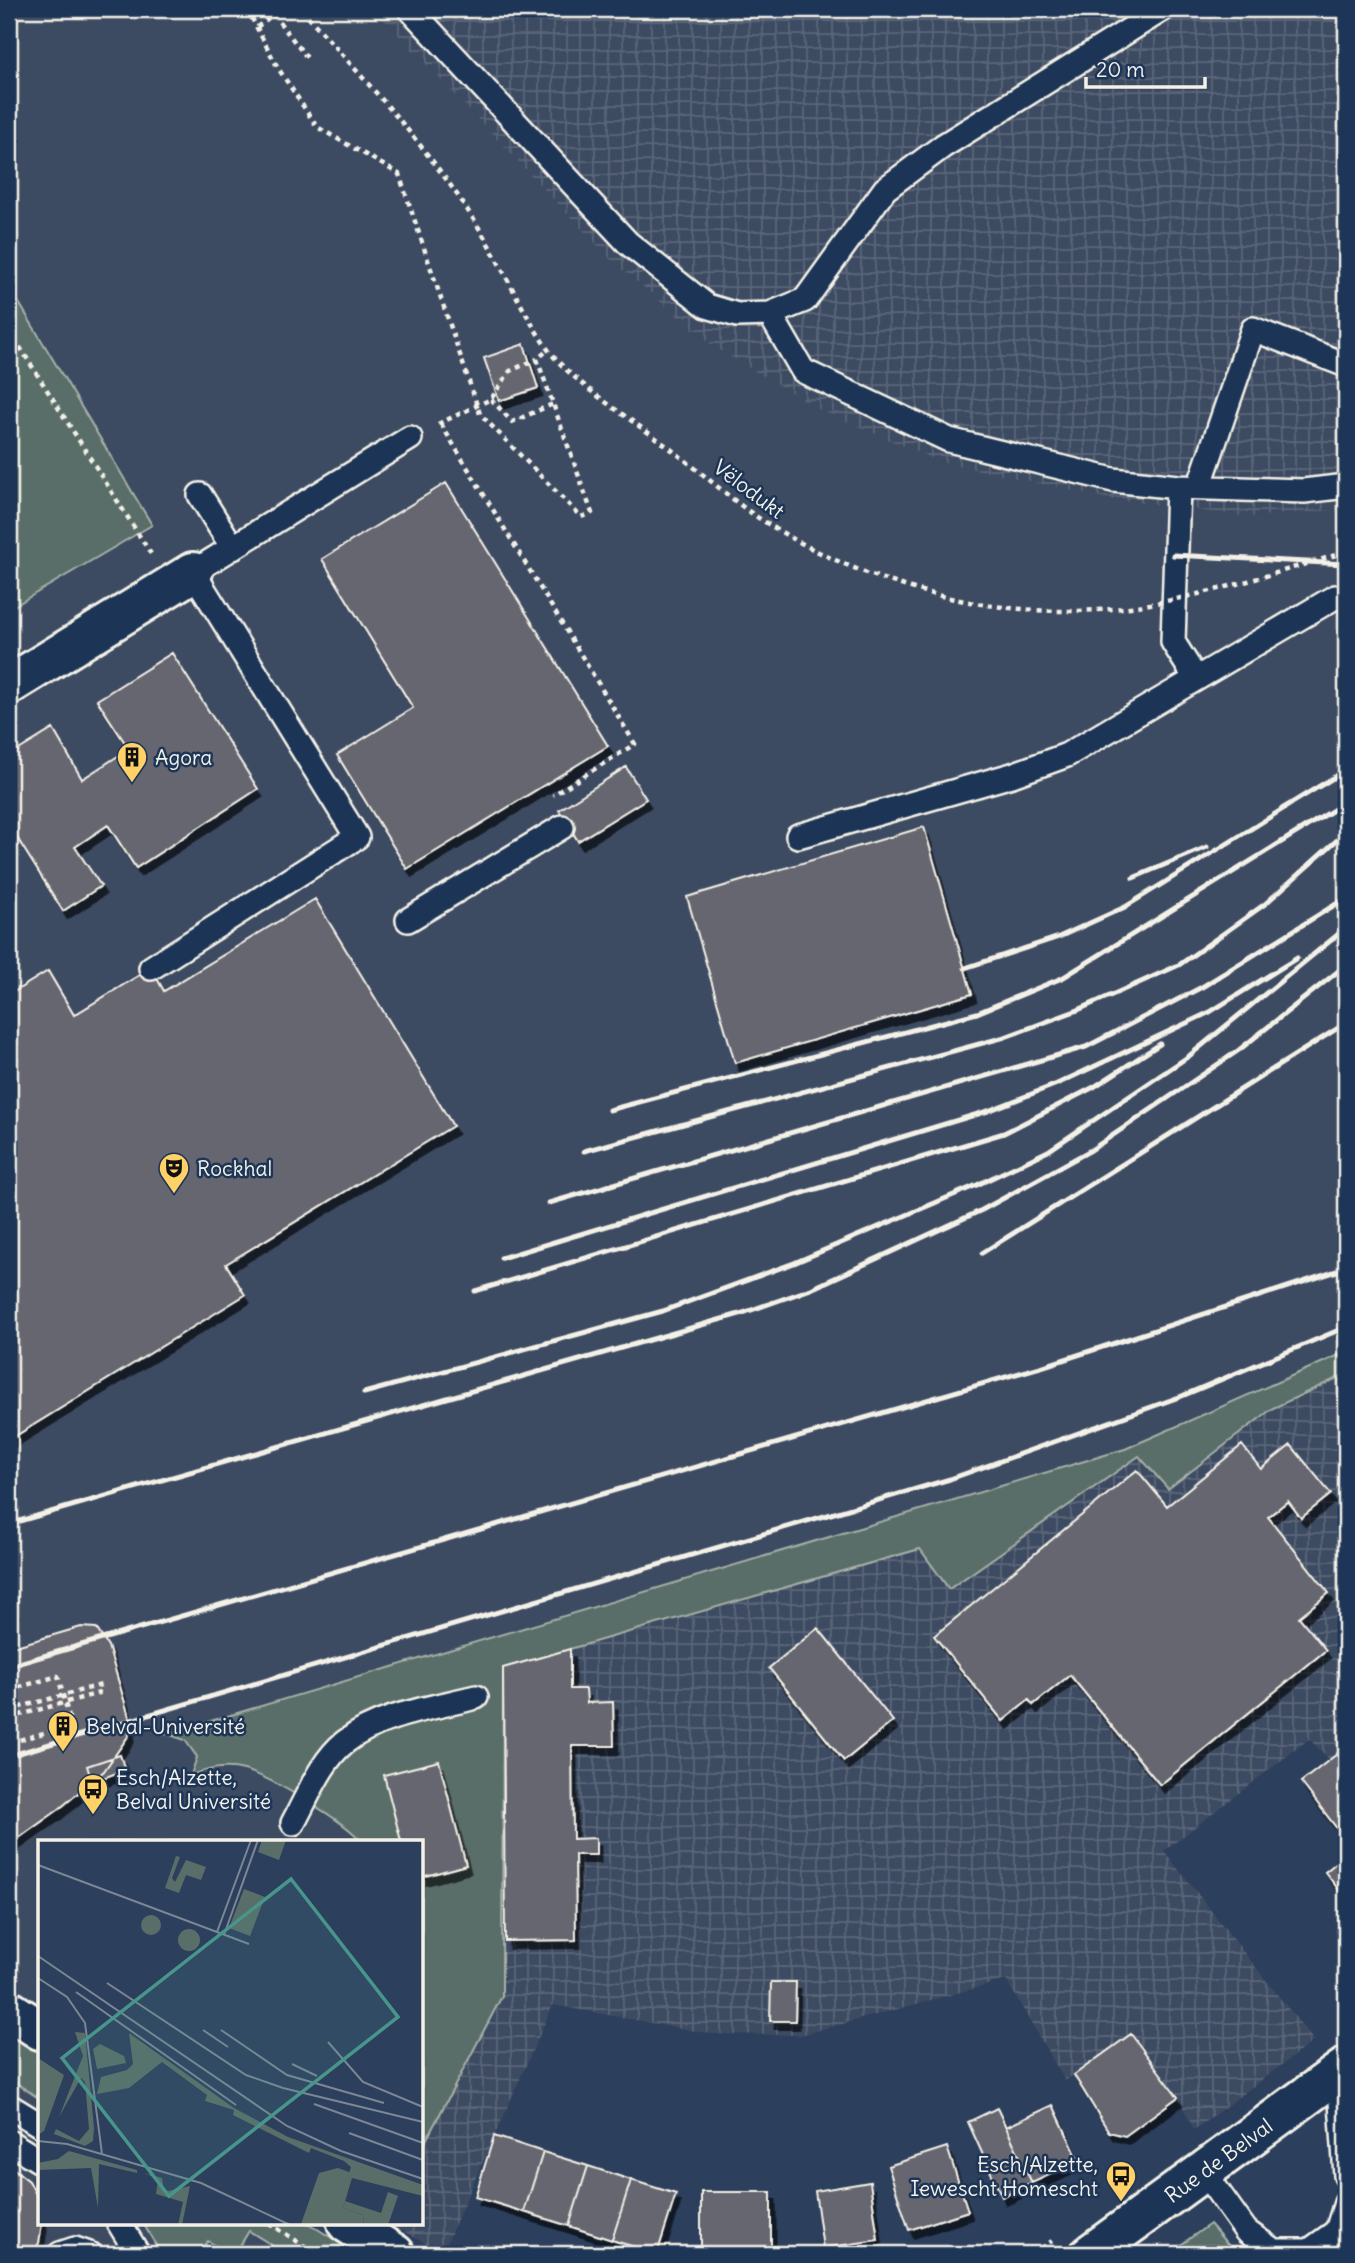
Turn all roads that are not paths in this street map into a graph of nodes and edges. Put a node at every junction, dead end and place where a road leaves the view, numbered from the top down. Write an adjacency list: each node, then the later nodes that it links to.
1 (1163, 9): 3 (lane)
2 (423, 13): 3 (lane)
3 (770, 314): 7 (lane)
4 (1346, 365): 7 (lane)
5 (410, 438): 9 (lane)
6 (1346, 486): 7 (lane)
7 (1188, 487): 13 (lane)
8 (200, 495): 9 (lane)
9 (233, 548): 10 (lane)
10 (182, 579): 12 (main road); 17 (lane)
11 (1346, 598): 13 (lane)
12 (12, 676)
13 (1195, 677): 15 (lane)
14 (562, 827): 16 (lane)
15 (797, 836)
16 (408, 920)
17 (151, 968)
18 (476, 1697): 19 (lane)
19 (293, 1823)
20 (9, 2010): 21 (main road)
21 (38, 2029)
22 (1343, 2070): 27 (main road, Rue de Belval); 28 (lane)
23 (9, 2106): 24 (lane)
24 (38, 2124)
25 (9, 2141): 26 (lane)
26 (38, 2160)
27 (1203, 2172): 29 (lane); 36 (main road, Rue de Belval)
28 (1346, 2176)
29 (1346, 2203)
30 (120, 2224): 34 (lane)
31 (349, 2224): 35 (main road)
32 (60, 2254): 33 (lane)
33 (89, 2254)
34 (138, 2254)
35 (395, 2254)
36 (1090, 2254)

